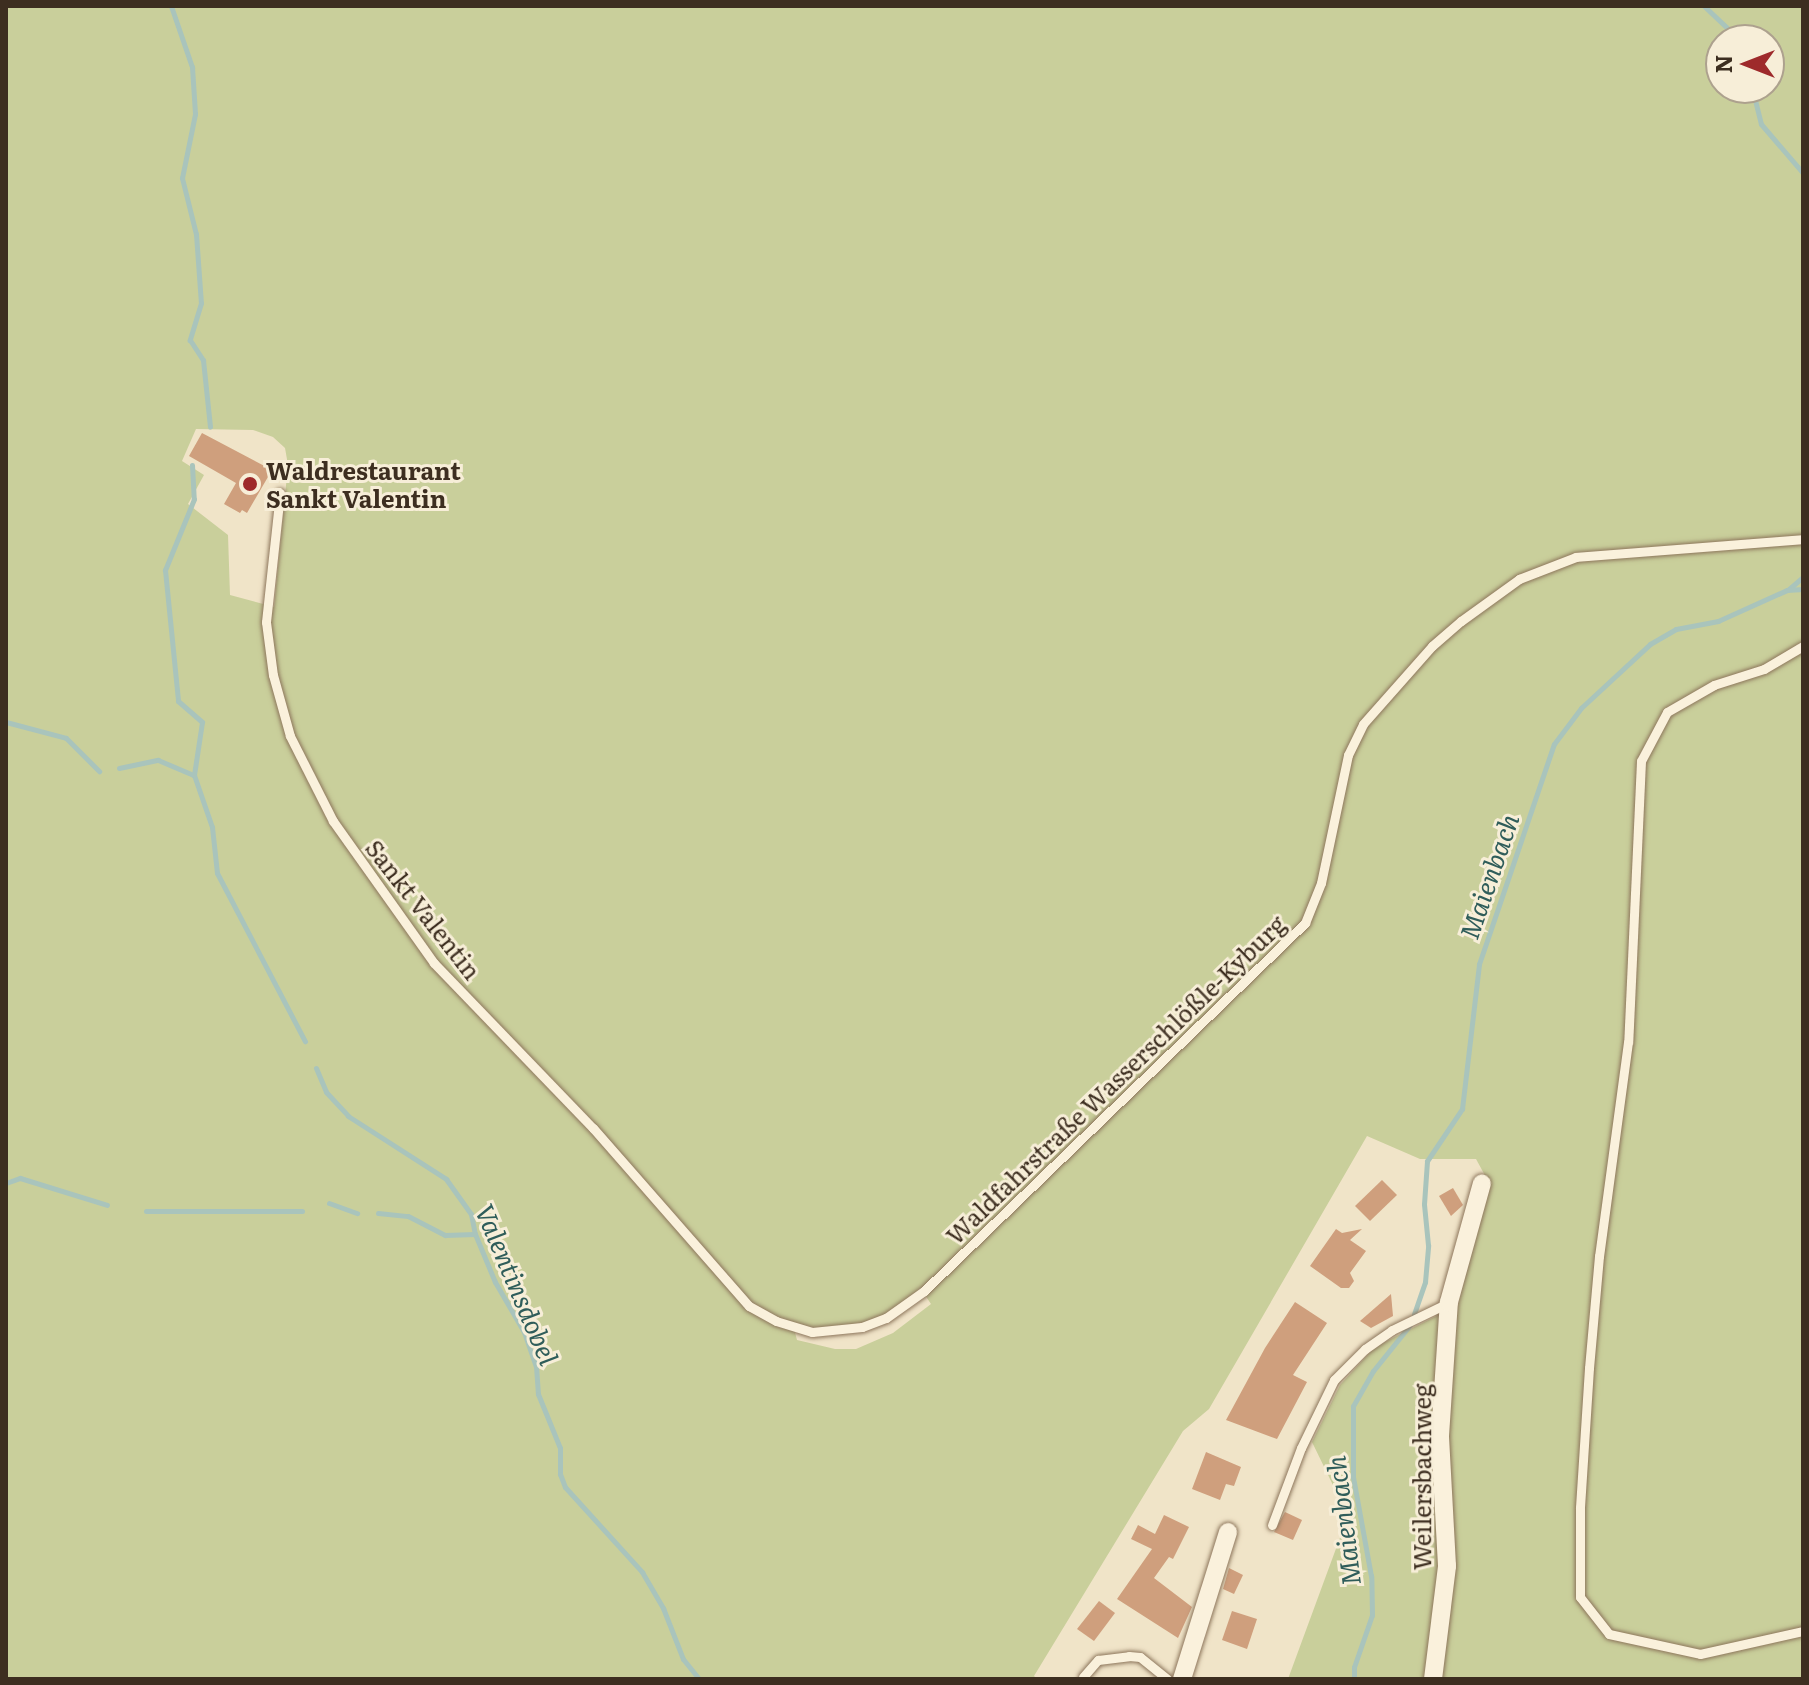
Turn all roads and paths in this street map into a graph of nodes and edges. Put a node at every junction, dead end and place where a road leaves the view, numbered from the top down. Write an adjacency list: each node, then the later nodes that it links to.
1 (280, 493): 6 (lane, Sankt Valentin)
2 (1803, 539): 6 (lane, Waldfahrstraße Wasserschlößle-Kyburg)
3 (1803, 646): 9 (lane)
4 (1482, 1183): 5 (street, Weilersbachweg)
5 (1449, 1302): 7 (lane); 13 (street, Weilersbachweg)
6 (749, 1306)
7 (1272, 1525)
8 (1228, 1532): 12 (street)
9 (1803, 1631)
10 (1083, 1677): 11 (lane)
11 (1167, 1679)
12 (1182, 1679)
13 (1433, 1679)

